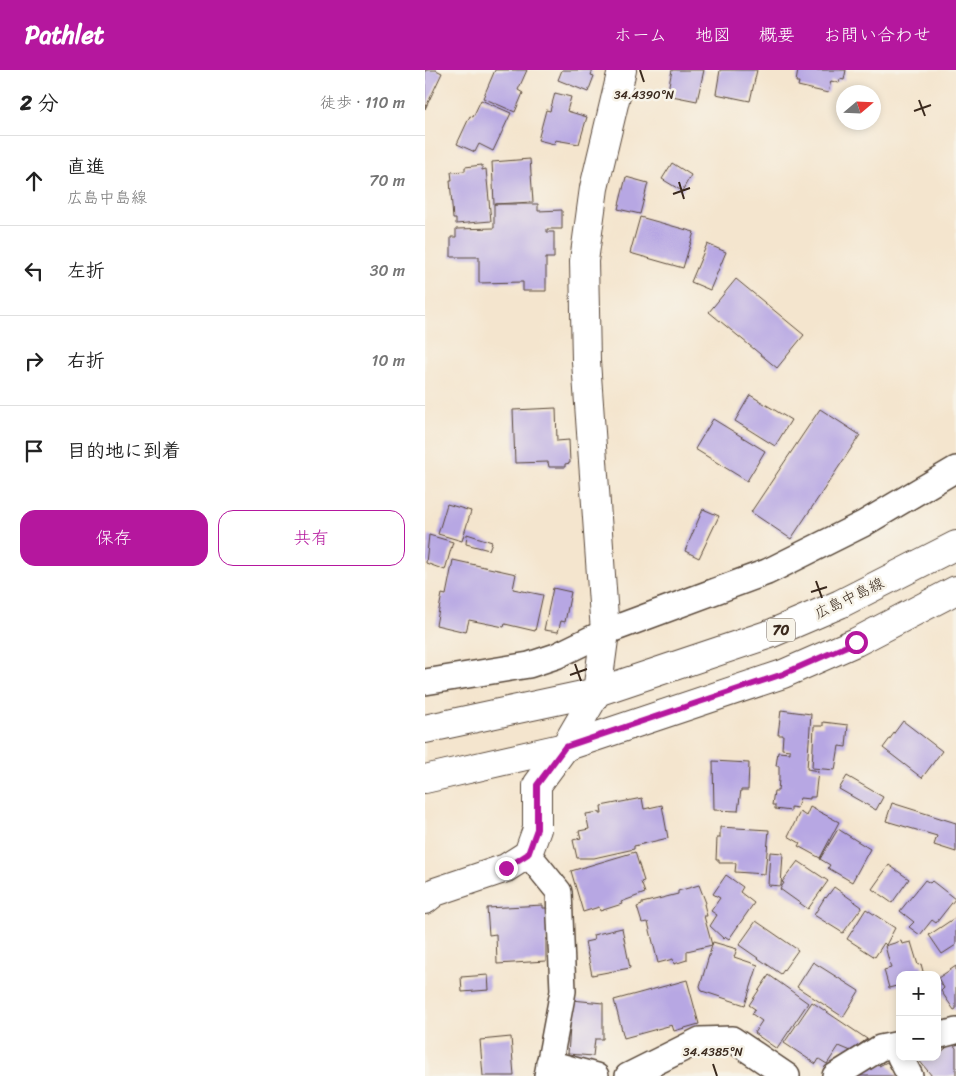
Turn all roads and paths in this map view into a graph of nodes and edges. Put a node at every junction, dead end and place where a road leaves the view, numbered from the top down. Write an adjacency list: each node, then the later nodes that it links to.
1 (622, 70): 5 (main road)
2 (956, 470): 5 (street)
3 (956, 545): 7 (main road, 広島中島線 / 70)
4 (956, 590): 9 (main road)
5 (605, 632): 6 (street); 7 (main road)
6 (425, 682)
7 (597, 692): 8 (main road, 広島中島線); 9 (main road)
8 (425, 729)
9 (565, 747): 10 (main road); 11 (main road)
10 (425, 779)
11 (528, 854): 12 (main road); 17 (street)
12 (425, 900)
13 (956, 1030): 14 (street)
14 (941, 1035)
15 (896, 1051): 21 (street)
16 (903, 1061): 22 (street)
17 (548, 1069): 18 (street)
18 (596, 1076)
19 (628, 1076): 20 (street)
20 (787, 1076)
21 (835, 1076)
22 (910, 1076)

